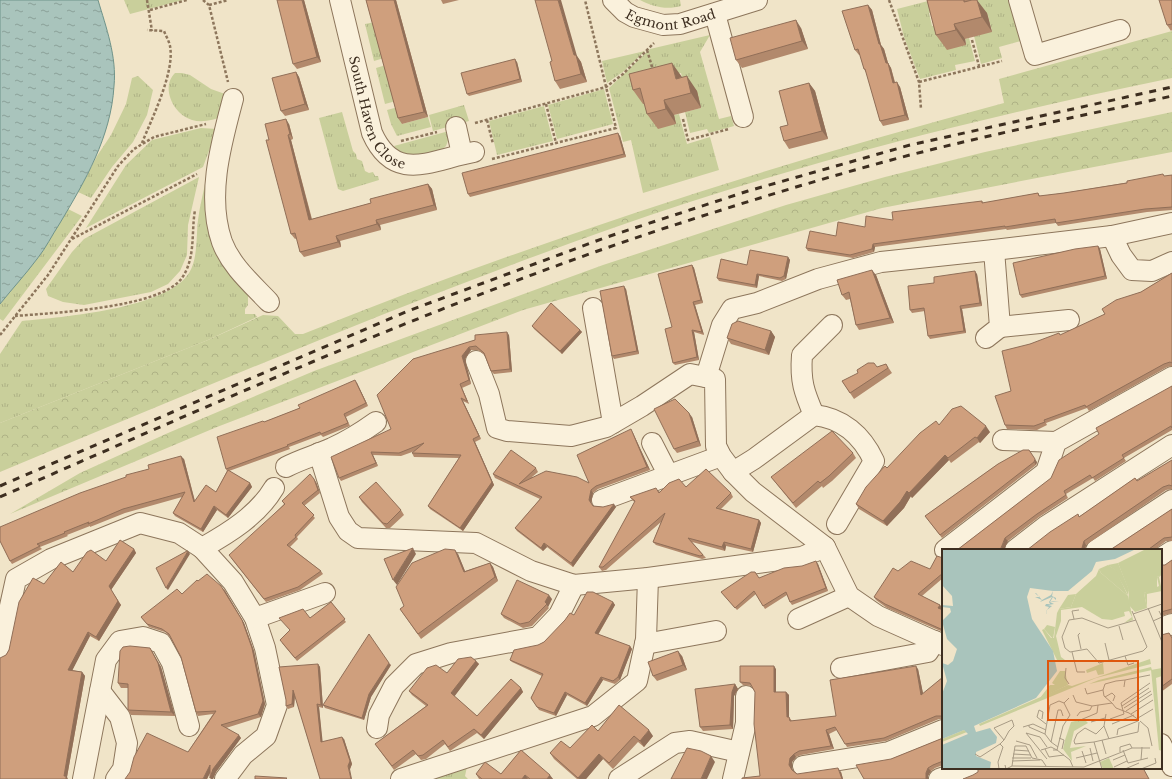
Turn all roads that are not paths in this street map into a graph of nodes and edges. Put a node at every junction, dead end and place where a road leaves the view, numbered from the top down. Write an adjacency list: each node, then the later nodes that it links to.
1 (340, 0): 9 (street, South Haven Close)
2 (613, 0): 5 (street, Egmont Road)
3 (757, 0): 5 (street, Egmont Road)
4 (1019, 0): 6 (street)
5 (715, 14): 8 (street)
6 (1120, 30)
7 (233, 99): 14 (street)
8 (737, 123)
9 (456, 127)
10 (1172, 224): 11 (street)
11 (1112, 236): 12 (street); 13 (street)
12 (994, 250): 16 (street); 19 (street)
13 (1172, 262)
14 (269, 302)
15 (593, 308): 23 (street)
16 (1069, 320)
17 (832, 325): 21 (street)
18 (476, 361): 23 (street)
19 (706, 377): 23 (street); 29 (street)
20 (1172, 377): 25 (street)
21 (814, 415): 31 (street); 36 (street)
22 (376, 422): 28 (street)
23 (613, 423)
24 (1003, 440): 25 (street)
25 (1056, 442): 39 (street)
26 (652, 443): 32 (street)
27 (1172, 445): 40 (street)
28 (319, 453): 30 (street); 45 (street)
29 (721, 456): 31 (street); 32 (street)
30 (286, 467)
31 (733, 472): 37 (street)
32 (669, 476): 34 (street)
33 (274, 488): 38 (street)
34 (602, 500)
35 (1172, 500): 41 (street)
36 (837, 524)
37 (825, 546): 44 (street); 47 (street)
38 (202, 548): 48 (street); 55 (street)
39 (946, 549)
40 (1016, 549)
41 (1098, 549)
42 (1172, 551): 43 (street)
43 (1162, 557)
44 (648, 578): 45 (street); 54 (street)
45 (574, 585): 60 (street)
46 (325, 594): 48 (street)
47 (849, 596): 49 (street); 53 (street)
48 (255, 618): 67 (street)
49 (798, 619)
50 (1172, 624): 51 (street)
51 (1162, 628)
52 (716, 631): 54 (street)
53 (939, 643): 56 (street)
54 (645, 644): 68 (street)
55 (0, 650)
56 (841, 668)
57 (100, 691): 59 (street); 65 (street); 66 (street)
58 (746, 696): 62 (street)
59 (188, 726)
60 (377, 728)
61 (942, 730): 63 (street)
62 (738, 752): 69 (street); 70 (street)
63 (803, 766)
64 (968, 769): 71 (street)
65 (83, 779)
66 (116, 779)
67 (226, 779)
68 (402, 779)
69 (620, 779)
70 (734, 779)
71 (939, 779)

